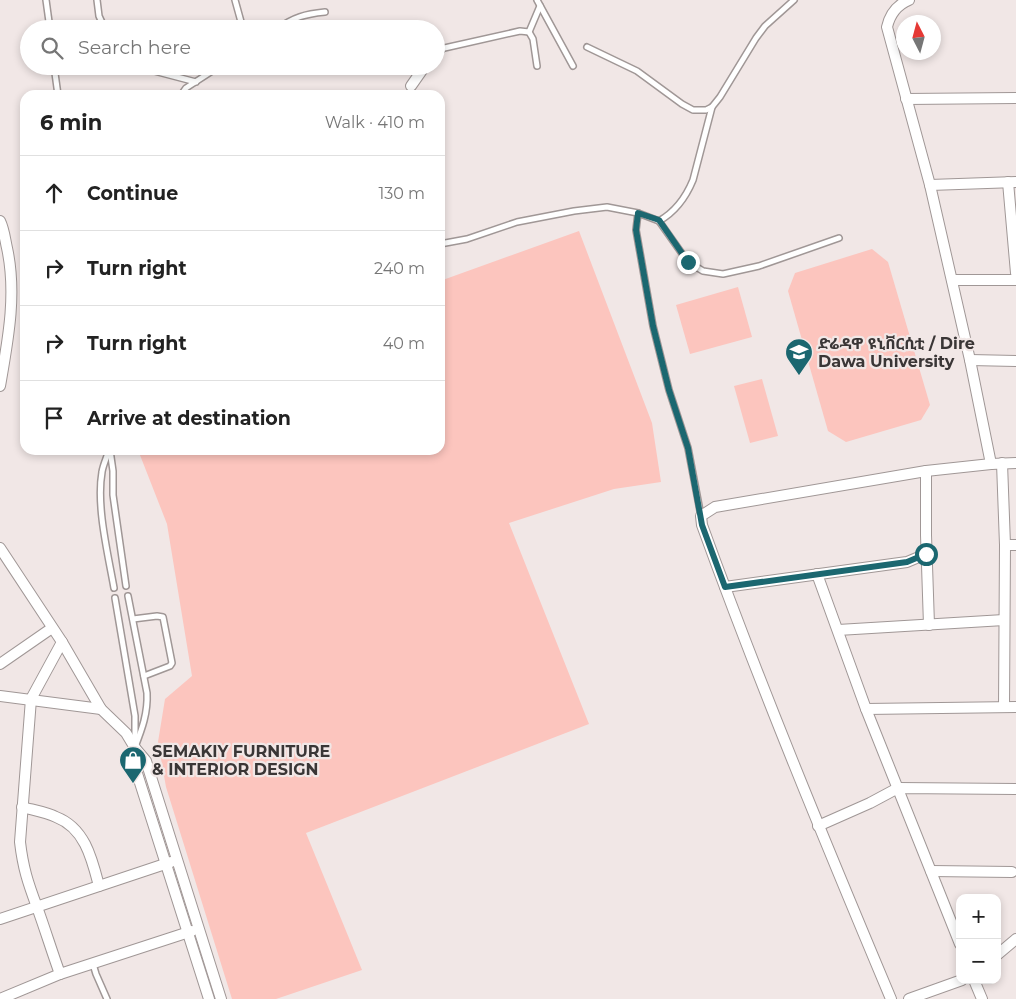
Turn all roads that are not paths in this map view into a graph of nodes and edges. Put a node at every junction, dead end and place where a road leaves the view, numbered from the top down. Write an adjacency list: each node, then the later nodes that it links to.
1 (46, 0): 9 (lane)
2 (97, 0): 10 (lane)
3 (235, 0): 11 (lane)
4 (537, 0): 7 (lane)
5 (794, 0): 28 (lane)
6 (909, 0): 27 (street)
7 (540, 6): 13 (lane); 17 (lane)
8 (326, 12): 12 (lane)
9 (49, 20)
10 (101, 20)
11 (241, 20)
12 (290, 20)
13 (529, 32): 15 (lane); 16 (lane)
14 (587, 47): 28 (lane)
15 (445, 48)
16 (536, 66)
17 (573, 66)
18 (55, 75): 24 (lane)
19 (169, 75): 22 (lane)
20 (206, 75): 22 (lane)
21 (419, 75): 23 (street)
22 (196, 82): 25 (lane)
23 (411, 86)
24 (57, 90)
25 (185, 90)
26 (1016, 98): 27 (street)
27 (906, 99): 30 (street)
28 (712, 107): 32 (lane)
29 (1012, 182): 30 (street); 36 (street)
30 (930, 185): 37 (street)
31 (638, 213): 32 (lane); 35 (lane); 48 (lane)
32 (659, 220): 34 (lane)
33 (0, 221): 41 (street)
34 (839, 238)
35 (445, 243)
36 (1016, 273)
37 (952, 280): 38 (street); 39 (street)
38 (1016, 280)
39 (970, 360): 40 (street); 46 (street)
40 (1016, 361)
41 (0, 386)
42 (108, 455): 56 (lane)
43 (111, 455): 54 (lane)
44 (1002, 463): 45 (street); 46 (street); 49 (street)
45 (1016, 463)
46 (991, 464): 47 (street)
47 (926, 471): 48 (street); 52 (street)
48 (701, 516): 55 (street)
49 (1005, 545): 50 (street); 60 (street)
50 (1016, 545)
51 (1, 554): 62 (street)
52 (926, 554): 53 (street); 61 (street)
53 (817, 574): 55 (street); 63 (street)
54 (126, 586)
55 (725, 587): 77 (street)
56 (114, 588)
57 (128, 596): 59 (lane)
58 (115, 598): 73 (lane)
59 (133, 619): 66 (lane); 66 (lane)
60 (1004, 620): 61 (street); 69 (street)
61 (929, 624): 63 (street)
62 (52, 628): 64 (street); 65 (street)
63 (838, 630): 72 (street)
64 (62, 642): 68 (street); 71 (street)
65 (0, 664)
66 (144, 676): 73 (lane)
67 (0, 696): 68 (street)
68 (30, 699): 71 (street); 76 (street)
69 (1004, 707): 70 (street); 72 (street)
70 (1016, 707)
71 (101, 709): 73 (street)
72 (866, 709): 74 (street)
73 (135, 748): 78 (street); 79 (street)
74 (898, 788): 75 (street); 77 (street); 80 (street)
75 (1016, 789)
76 (22, 808): 82 (street); 83 (street)
77 (818, 826): 99 (street)
78 (177, 860): 79 (street); 85 (street)
79 (165, 864): 82 (street); 86 (street)
80 (931, 870): 81 (street); 87 (street)
81 (1012, 872)
82 (99, 886): 83 (street)
83 (37, 907): 84 (street); 91 (street)
84 (0, 919)
85 (198, 930): 86 (street); 98 (street)
86 (188, 933): 90 (street); 97 (street)
87 (958, 939)
88 (1016, 939): 89 (street)
89 (1001, 952)
90 (93, 964): 91 (street); 96 (lane)
91 (60, 974): 94 (street)
92 (956, 982): 100 (street)
93 (976, 984): 101 (street)
94 (20, 995): 95 (street)
95 (0, 999)
96 (107, 999)
97 (209, 999)
98 (221, 999)
99 (891, 999)
100 (909, 999)
101 (982, 999)

